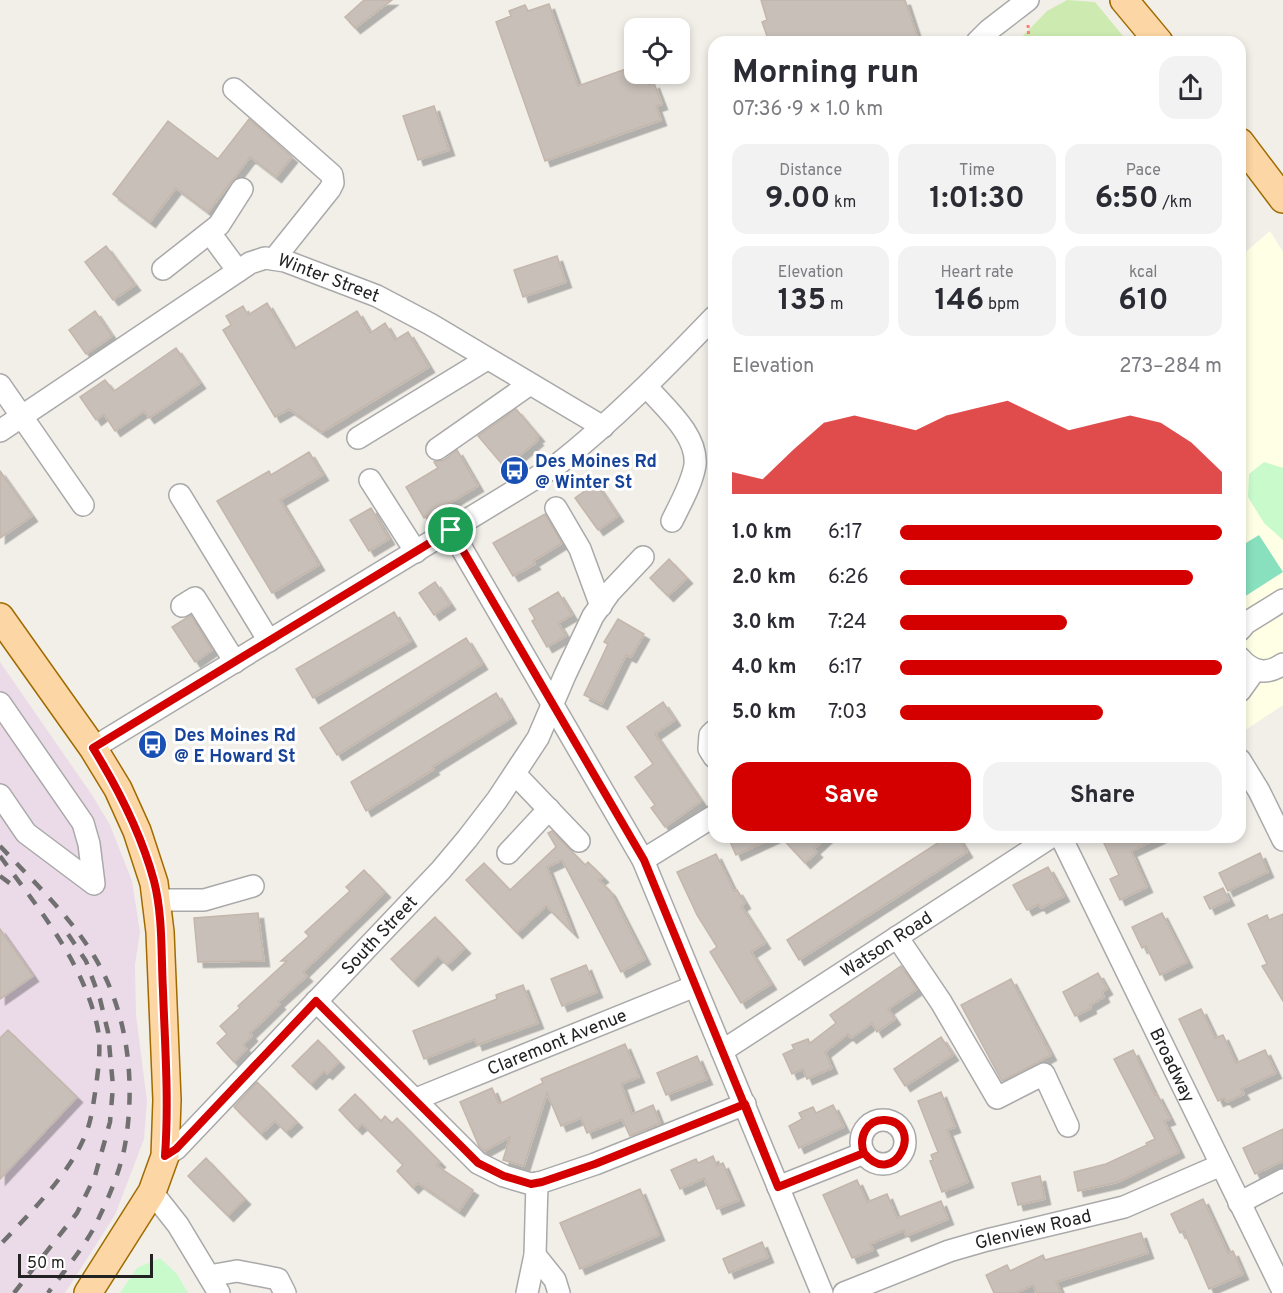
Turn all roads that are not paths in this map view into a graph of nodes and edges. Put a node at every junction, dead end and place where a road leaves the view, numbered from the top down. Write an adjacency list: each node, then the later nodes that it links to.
1 (1007, 0): 4 (street)
2 (1029, 0): 4 (street)
3 (1124, 0): 5 (main road)
4 (983, 36)
5 (1154, 36)
6 (234, 88): 11 (street)
7 (1246, 150): 9 (main road)
8 (242, 189): 10 (street)
9 (1283, 199)
10 (210, 233): 12 (street); 13 (street)
11 (274, 259): 13 (street, Winter Street); 15 (street, Winter Street)
12 (163, 269)
13 (238, 271): 19 (street, Winter Street)
14 (708, 323): 18 (street)
15 (487, 359): 16 (street, Winter Street); 22 (street)
16 (530, 384): 20 (street, Winter Street); 23 (street)
17 (0, 385): 19 (street)
18 (647, 387): 20 (street); 28 (street)
19 (21, 417): 21 (street, Winter Street); 26 (street)
20 (603, 427): 29 (street)
21 (0, 431)
22 (358, 438)
23 (437, 449)
24 (370, 480): 30 (street)
25 (180, 495): 37 (street)
26 (83, 505)
27 (556, 508): 34 (street)
28 (672, 521)
29 (451, 530): 30 (street); 42 (street)
30 (416, 552): 37 (street)
31 (643, 557): 34 (street, South Street)
32 (1283, 600): 36 (street)
33 (182, 606): 38 (street)
34 (601, 606): 42 (street, South Street)
35 (0, 617): 43 (main road)
36 (1246, 623)
37 (269, 641): 38 (street)
38 (235, 662): 43 (street)
39 (1248, 664): 40 (street)
40 (1283, 664)
41 (0, 703): 46 (street)
42 (553, 706): 45 (street, South Street); 54 (street)
43 (93, 748): 56 (main road)
44 (1246, 770): 49 (street)
45 (515, 774): 47 (street); 59 (street, South Street)
46 (0, 795)
47 (549, 809): 50 (street); 53 (street)
48 (708, 820): 54 (street)
49 (1283, 840)
50 (579, 841)
51 (1042, 843): 57 (street, Watson Road)
52 (1064, 843): 66 (street, Broadway)
53 (508, 853)
54 (644, 860): 58 (street)
55 (253, 886): 56 (street)
56 (156, 900): 65 (main road)
57 (897, 937): 60 (street, Watson Road); 63 (street)
58 (695, 986): 60 (street); 61 (street, Claremont Avenue)
59 (316, 1001): 61 (street); 65 (street, South Street)
60 (723, 1051): 62 (street)
61 (416, 1099): 68 (street)
62 (745, 1104): 68 (street); 69 (street)
63 (1068, 1126)
64 (864, 1153): 69 (street)
65 (165, 1156): 70 (main road, South Street)
66 (1221, 1166): 71 (street, Broadway); 80 (street, Glenview Road)
67 (1283, 1180): 71 (street)
68 (537, 1183): 72 (street)
69 (778, 1187): 79 (street)
70 (152, 1192): 73 (street); 75 (main road, South Street)
71 (1239, 1203): 74 (street, Broadway)
72 (535, 1255): 77 (street); 78 (street)
73 (214, 1285): 76 (street)
74 (1283, 1291)
75 (88, 1293)
76 (285, 1293)
77 (527, 1293)
78 (559, 1293)
79 (822, 1293)
80 (844, 1293)

